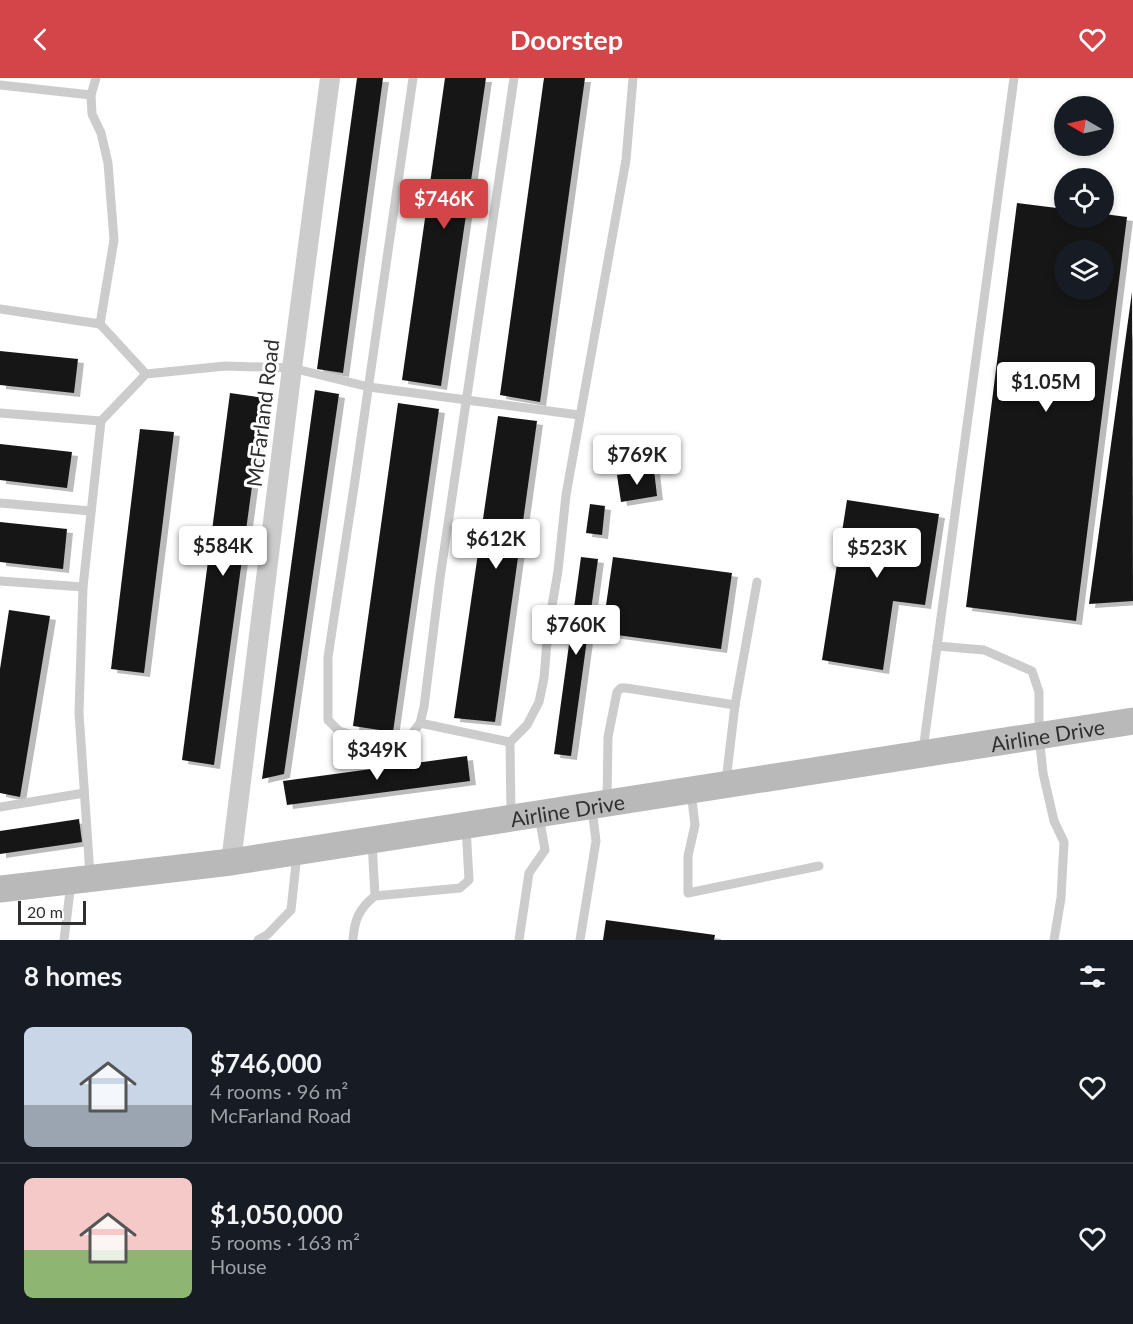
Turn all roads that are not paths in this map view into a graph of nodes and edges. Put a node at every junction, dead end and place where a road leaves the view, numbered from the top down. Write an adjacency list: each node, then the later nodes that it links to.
1 (96, 78): 8 (lane)
2 (330, 78): 11 (street, McFarland Road)
3 (413, 78): 13 (lane)
4 (514, 78): 14 (lane)
5 (633, 78): 16 (lane)
6 (1014, 78): 23 (lane)
7 (0, 85): 8 (lane)
8 (91, 95): 10 (lane)
9 (0, 309): 10 (lane)
10 (100, 324): 12 (lane)
11 (292, 368): 12 (lane); 13 (lane); 40 (street, McFarland Road)
12 (146, 374): 17 (lane)
13 (369, 387): 14 (lane); 26 (lane)
14 (468, 399): 16 (lane); 26 (lane)
15 (0, 413): 17 (lane)
16 (579, 415): 28 (lane)
17 (101, 421): 19 (lane)
18 (0, 503): 19 (lane)
19 (91, 512): 22 (lane)
20 (0, 581): 22 (lane)
21 (757, 582): 24 (lane)
22 (83, 587): 32 (lane)
23 (937, 646): 27 (lane); 29 (lane)
24 (735, 705): 30 (lane); 33 (lane)
25 (1133, 721): 27 (main road, Airline Drive)
26 (420, 723): 28 (lane)
27 (1039, 735): 29 (main road, Airline Drive); 50 (lane)
28 (510, 742): 36 (lane)
29 (922, 752): 30 (main road, Airline Drive)
30 (725, 784): 31 (main road, Airline Drive)
31 (690, 789): 33 (main road, Airline Drive); 41 (lane)
32 (84, 793): 34 (lane); 42 (lane)
33 (599, 804): 35 (main road, Airline Drive); 49 (lane)
34 (0, 807)
35 (538, 813): 36 (main road, Airline Drive); 48 (lane)
36 (511, 817): 37 (main road, Airline Drive)
37 (465, 825): 38 (main road, Airline Drive); 44 (lane)
38 (372, 839): 39 (main road, Airline Drive); 44 (lane)
39 (297, 851): 40 (main road, Airline Drive); 46 (lane)
40 (231, 862): 42 (main road, Airline Drive)
41 (819, 866)
42 (81, 879): 43 (main road, Airline Drive); 45 (lane)
43 (0, 889)
44 (375, 897): 47 (lane)
45 (64, 940)
46 (258, 940)
47 (352, 940)
48 (519, 940)
49 (580, 940)
50 (1054, 940)

